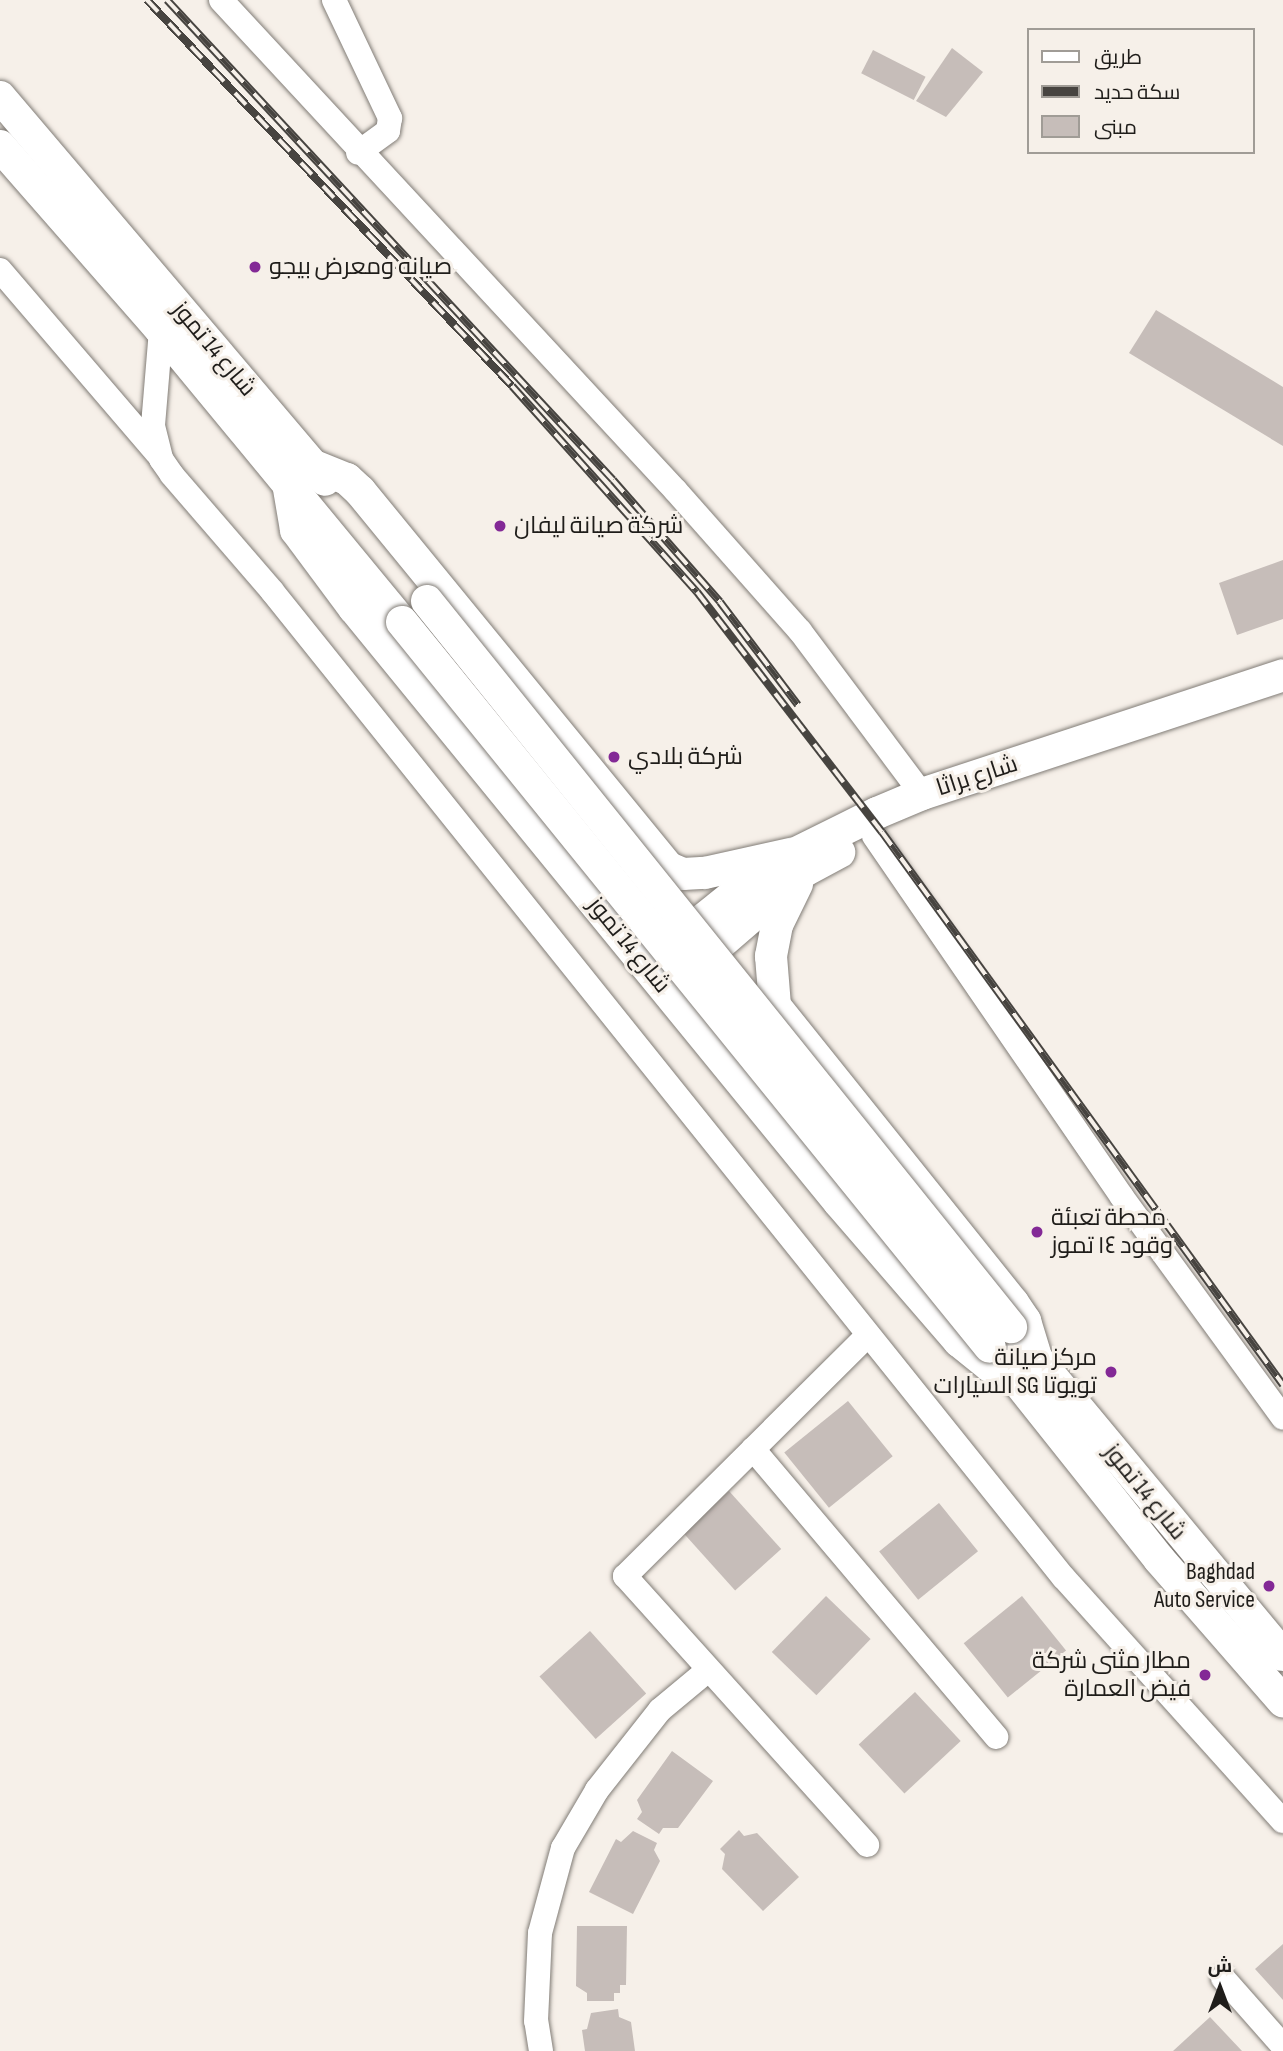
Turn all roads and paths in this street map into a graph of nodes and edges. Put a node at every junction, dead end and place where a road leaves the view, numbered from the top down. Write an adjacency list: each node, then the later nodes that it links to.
1 (221, 0): 5 (street)
2 (334, 0): 5 (street)
3 (0, 97): 9 (main road, شارع 14 تموز)
4 (0, 146): 7 (main road, شارع 14 تموز)
5 (358, 153): 12 (street)
6 (0, 270): 8 (street)
7 (161, 330): 8 (street); 9 (main road, شارع 14 تموز)
8 (161, 459): 16 (street)
9 (300, 474): 14 (main road); 17 (main road, شارع 14 تموز, bridge); 17 (main road, شارع 14 تموز, bridge); 18 (main road, شارع 14 تموز)
10 (1283, 675): 12 (main road, شارع براثا)
11 (1283, 697): 13 (main road, شارع براثا)
12 (922, 794): 14 (main road, شارع براثا)
13 (874, 836): 14 (main road, شارع براثا); 19 (street)
14 (797, 862): 15 (main road, شارع براثا); 18 (main road)
15 (705, 938)
16 (867, 1336): 20 (street); 25 (street)
17 (1001, 1337): 18 (main road, شارع 14 تموز)
18 (1025, 1367): 21 (main road, شارع 14 تموز); 23 (main road, شارع 14 تموز)
19 (1283, 1418)
20 (753, 1449): 22 (street); 24 (street)
21 (1283, 1655)
22 (707, 1671): 26 (street); 29 (street)
23 (1283, 1701)
24 (996, 1737)
25 (1283, 1821)
26 (867, 1845)
27 (1223, 1978): 28 (street)
28 (1283, 2046)
29 (541, 2051)

